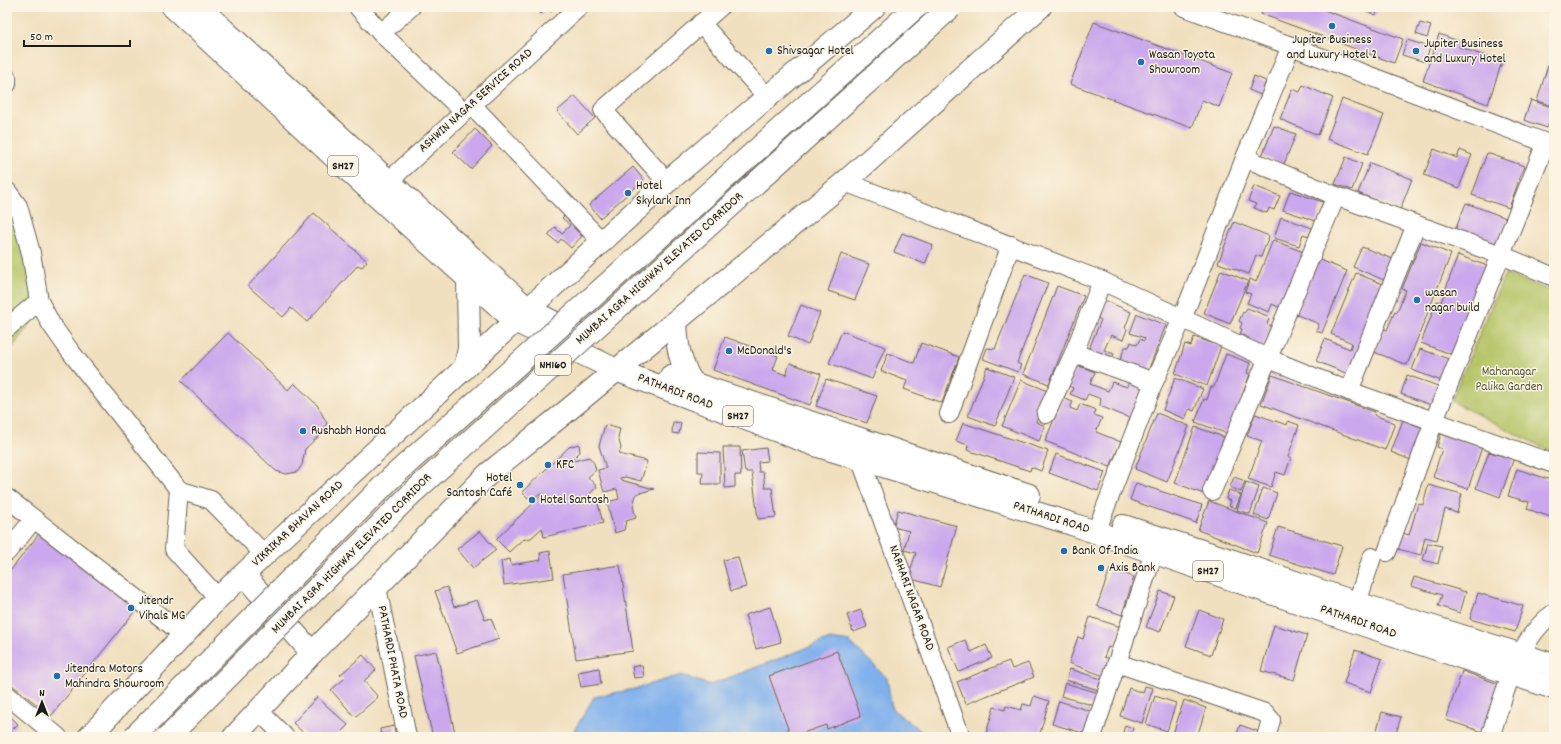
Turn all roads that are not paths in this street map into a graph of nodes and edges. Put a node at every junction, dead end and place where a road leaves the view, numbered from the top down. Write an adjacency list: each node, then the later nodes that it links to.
1 (173, 7): 23 (main road, SH27 / SH27)
2 (199, 7): 23 (main road)
3 (358, 7): 13 (street)
4 (411, 7): 13 (street)
5 (579, 7): 18 (street, ASHWIN NAGAR SERVICE ROAD)
6 (720, 7): 12 (street)
7 (874, 7): 17 (main road, VIKRIKAR BHAVAN ROAD)
8 (916, 7): 74 (main road, MUMBAI AGRA HIGHWAY ELEVATED CORRIDOR / NH160, bridge)
9 (951, 7): 75 (main road, MUMBAI AGRA HIGHWAY ELEVATED CORRIDOR / NH160, bridge)
10 (1040, 7): 22 (main road)
11 (1184, 7): 14 (street)
12 (701, 23): 17 (street); 21 (street)
13 (381, 33): 18 (street)
14 (1291, 46): 19 (street); 20 (street)
15 (7, 78): 16 (street)
16 (7, 84)
17 (767, 97): 21 (main road, VIKRIKAR BHAVAN ROAD)
18 (468, 109): 23 (street, ASHWIN NAGAR SERVICE ROAD); 27 (street)
19 (1550, 145): 29 (street)
20 (1245, 158): 25 (street); 35 (street)
21 (666, 182): 27 (main road, VIKRIKAR BHAVAN ROAD)
22 (845, 182): 28 (street); 36 (main road)
23 (381, 188): 31 (main road, SH27 / SH27); 34 (main road)
24 (7, 191): 33 (street)
25 (1336, 196): 26 (street); 39 (street)
26 (1416, 225): 29 (street); 44 (street)
27 (602, 242): 34 (main road, VIKRIKAR BHAVAN ROAD)
28 (1011, 245): 32 (street); 45 (street)
29 (1501, 255): 30 (street); 47 (street)
30 (1554, 276)
31 (468, 278): 34 (main road, SH27 / SH27); 41 (main road)
32 (1102, 281): 35 (street); 38 (street)
33 (39, 301): 37 (street); 50 (street)
34 (522, 315): 40 (main road, SH27 / SH27); 41 (main road, VIKRIKAR BHAVAN ROAD)
35 (1182, 319): 39 (street); 42 (street)
36 (676, 321): 40 (main road); 43 (main road)
37 (7, 328)
38 (1074, 352): 42 (street); 46 (street)
39 (1267, 358): 44 (street); 51 (street)
40 (622, 366): 43 (main road); 48 (main road, PATHARDI ROAD / SH27); 59 (main road)
41 (465, 368): 57 (main road, VIKRIKAR BHAVAN ROAD)
42 (1154, 382): 54 (street)
43 (693, 383): 48 (main road)
44 (1349, 391): 47 (street)
45 (949, 414)
46 (1046, 414)
47 (1434, 421): 49 (street); 61 (street)
48 (860, 448): 54 (main road); 79 (street, NARHARI NAGAR ROAD)
49 (1554, 464)
50 (179, 490): 57 (street); 60 (street)
51 (1212, 491)
52 (7, 498): 53 (street)
53 (34, 519): 55 (street); 63 (street)
54 (1099, 526): 56 (main road, PATHARDI ROAD / SH27); 61 (main road)
55 (7, 552)
56 (1154, 552): 66 (street); 68 (main road, PATHARDI ROAD / SH27)
57 (265, 555): 58 (main road, VIKRIKAR BHAVAN ROAD)
58 (244, 575): 60 (main road, VIKRIKAR BHAVAN ROAD); 64 (main road)
59 (377, 587): 64 (main road); 78 (street, PATHARDI PHATA ROAD)
60 (218, 598): 63 (main road, VIKRIKAR BHAVAN ROAD)
61 (1357, 603): 65 (main road)
62 (1554, 613): 65 (street)
63 (184, 636): 73 (main road, VIKRIKAR BHAVAN ROAD)
64 (312, 653): 71 (main road)
65 (1521, 655): 67 (main road); 68 (street)
66 (1117, 663): 80 (street); 81 (street)
67 (1554, 665)
68 (1511, 674): 69 (main road, PATHARDI ROAD / SH27); 82 (street)
69 (1554, 688)
70 (7, 696): 72 (street)
71 (258, 710): 76 (main road); 77 (street)
72 (58, 737)
73 (89, 737)
74 (134, 737)
75 (168, 737)
76 (234, 737)
77 (285, 737)
78 (407, 737)
79 (961, 737)
80 (1092, 737)
81 (1266, 737)
82 (1490, 737)

